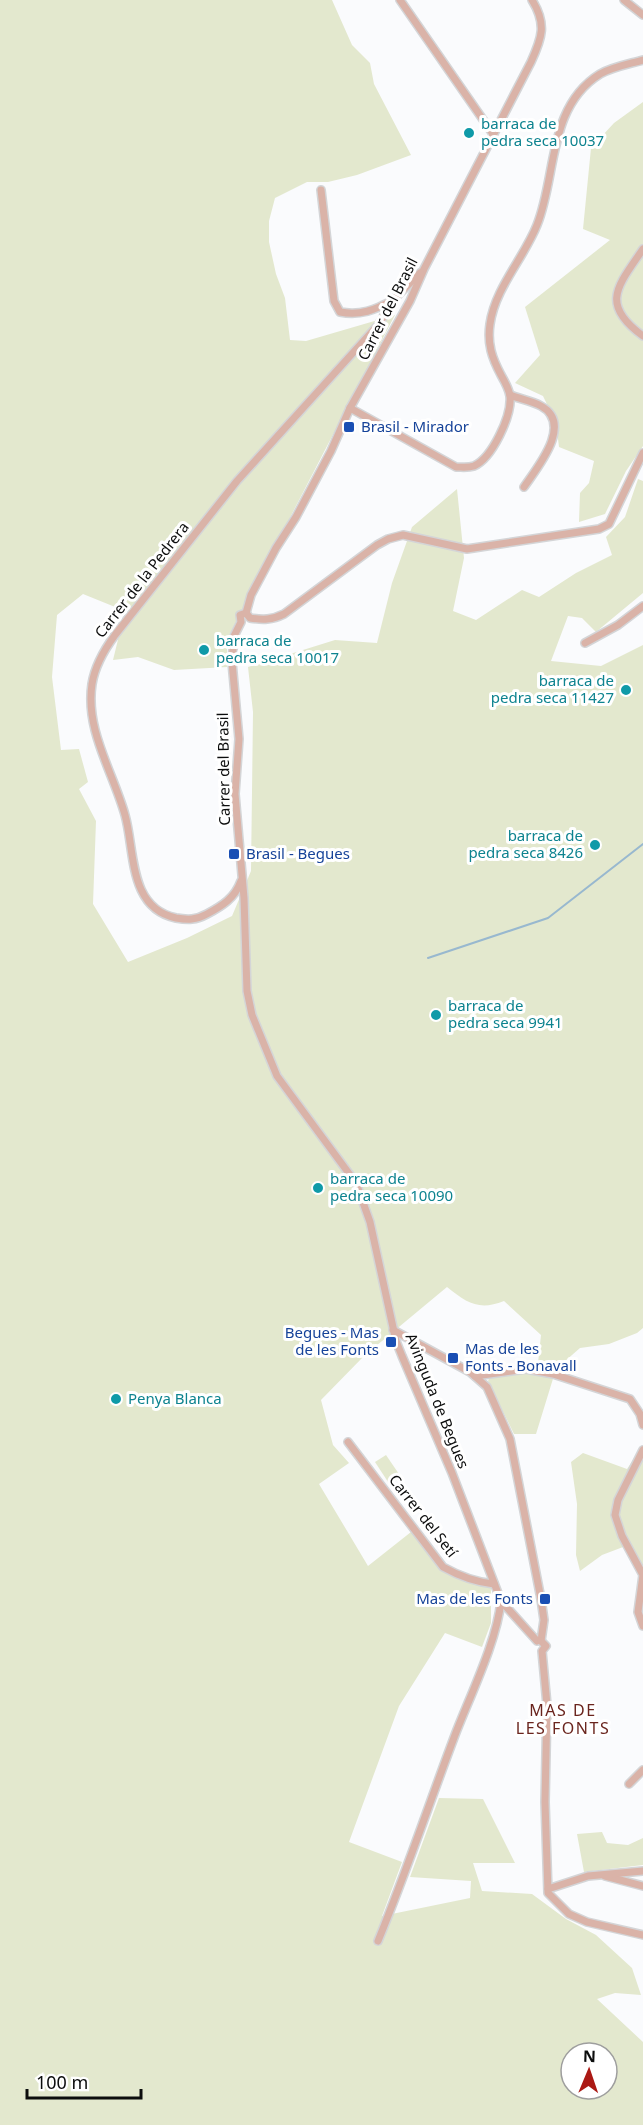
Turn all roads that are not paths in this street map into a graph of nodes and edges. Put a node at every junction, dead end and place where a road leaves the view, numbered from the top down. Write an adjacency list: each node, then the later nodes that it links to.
1 (400, 0): 6 (street)
2 (532, 0): 6 (street, Carrer del Brasil)
3 (624, 0): 4 (street)
4 (643, 15)
5 (643, 60): 12 (street)
6 (492, 134): 9 (street, Carrer del Brasil)
7 (321, 190): 10 (street)
8 (643, 249): 11 (street)
9 (424, 269): 10 (street, Carrer de la Pedrera); 13 (street, Carrer del Brasil)
10 (393, 300): 19 (street, Carrer de la Pedrera)
11 (643, 336)
12 (510, 395): 13 (street); 15 (street)
13 (350, 408): 17 (street, Carrer del Brasil)
14 (643, 453): 17 (street)
15 (524, 487)
16 (643, 606): 18 (street)
17 (248, 616): 19 (street, Carrer del Brasil)
18 (585, 643)
19 (241, 880): 20 (street, Avinguda de Begues)
20 (393, 1330): 21 (street); 26 (street, Avinguda de Begues)
21 (475, 1376): 22 (street); 29 (street)
22 (643, 1425)
23 (348, 1442): 26 (street, Carrer del Setí)
24 (643, 1450): 25 (street)
25 (643, 1575): 28 (street)
26 (494, 1584): 27 (street, Avinguda de Begues)
27 (501, 1601): 29 (street, Avinguda de Begues); 37 (street)
28 (643, 1626)
29 (539, 1641): 35 (street)
30 (643, 1770): 31 (street)
31 (629, 1784)
32 (643, 1871): 33 (street)
33 (600, 1874): 34 (street); 35 (street)
34 (643, 1886)
35 (548, 1889): 36 (street)
36 (643, 1935)
37 (378, 1941)

